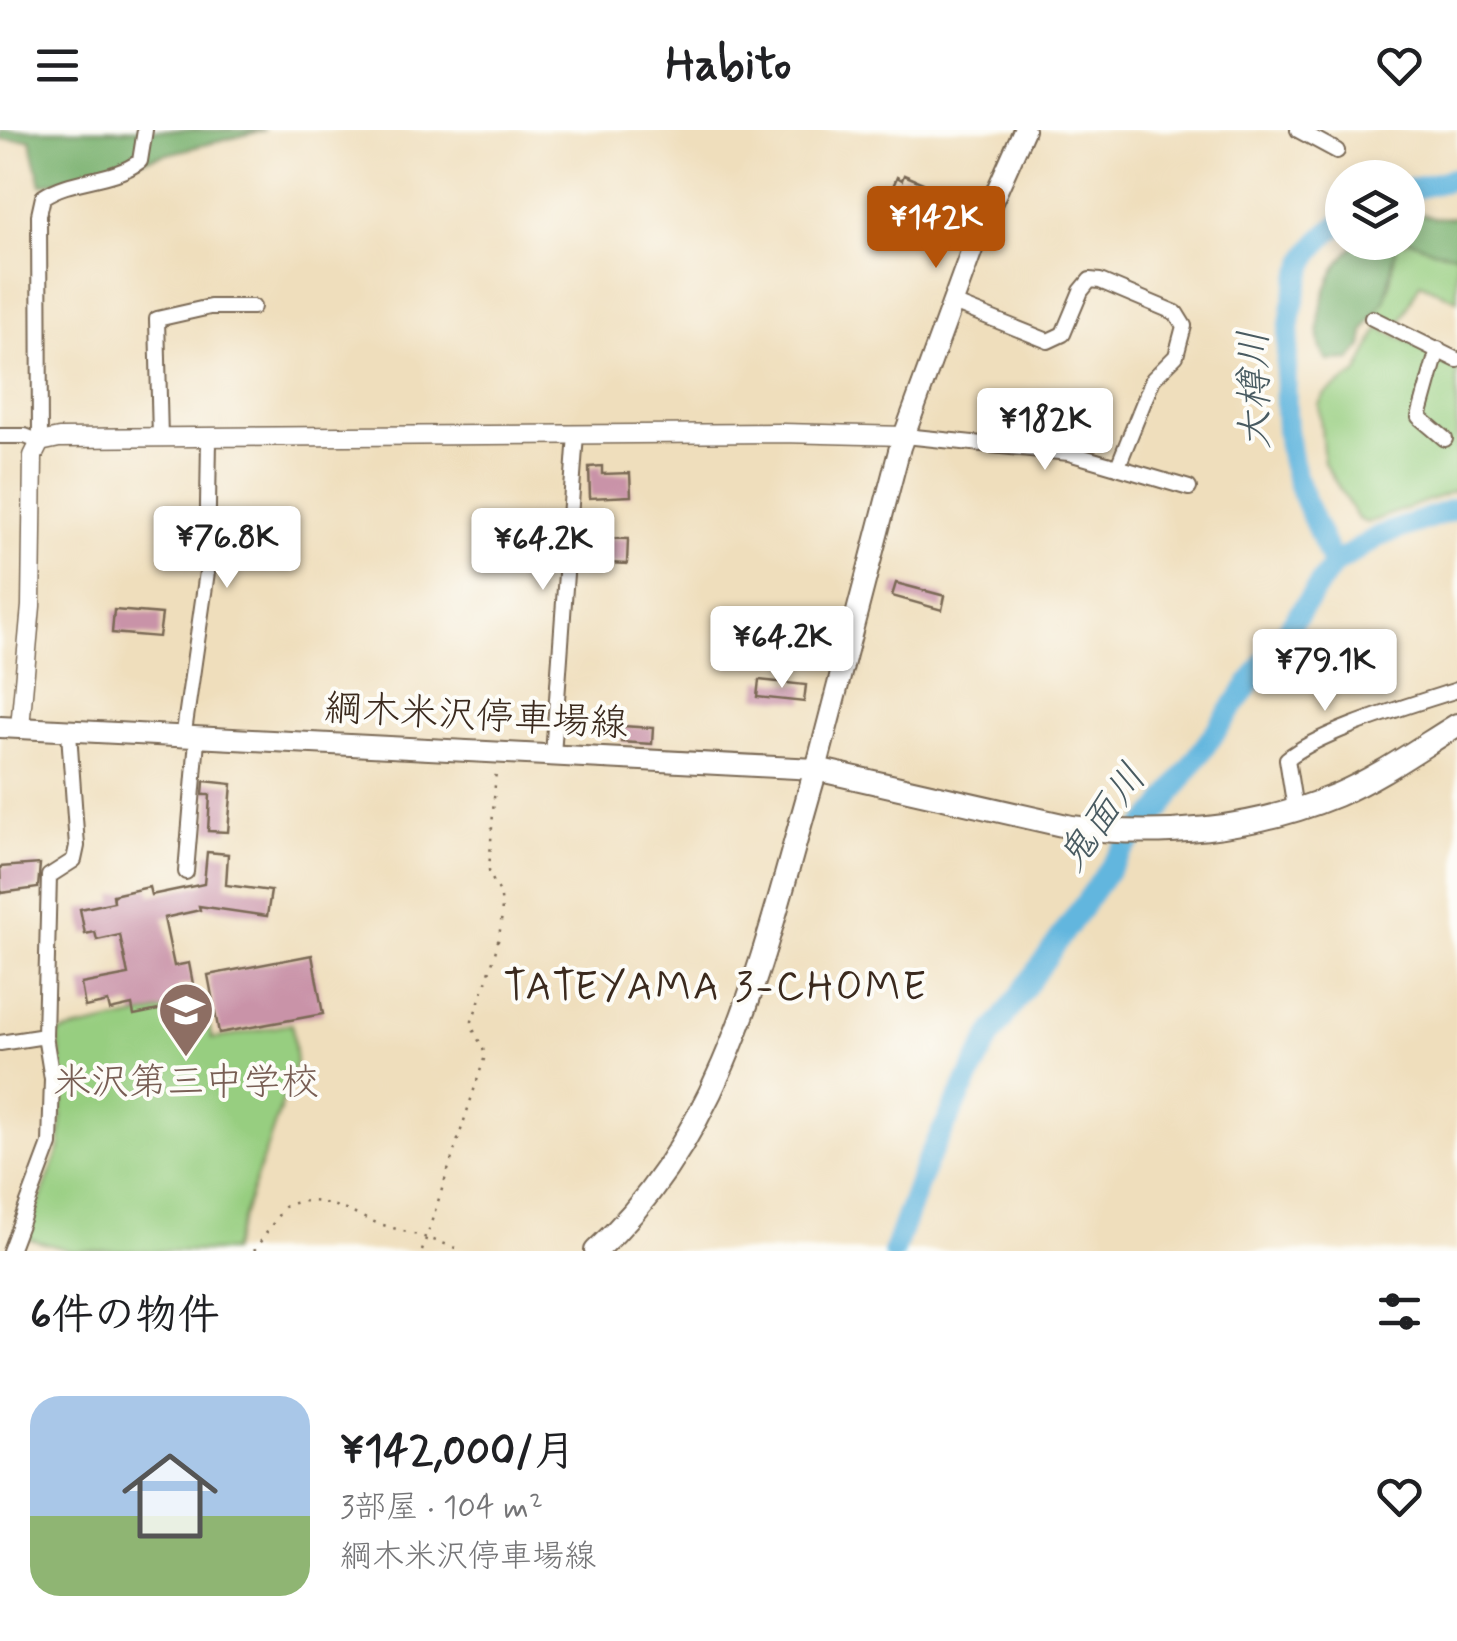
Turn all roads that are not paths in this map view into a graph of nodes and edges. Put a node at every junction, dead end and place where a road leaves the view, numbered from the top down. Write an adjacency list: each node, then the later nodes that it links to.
1 (145, 130): 16 (street)
2 (1024, 130): 5 (main road)
3 (1298, 130): 4 (street)
4 (1337, 151)
5 (951, 302): 12 (main road); 17 (street)
6 (252, 307): 13 (street)
7 (1372, 318): 8 (street)
8 (1438, 349): 9 (street); 15 (street)
9 (1457, 360)
10 (576, 434): 12 (street); 14 (street); 24 (street)
11 (0, 436): 16 (street)
12 (905, 436): 17 (street); 25 (main road)
13 (160, 438): 14 (street); 16 (street)
14 (210, 438): 23 (street)
15 (1446, 438)
16 (40, 442): 21 (street)
17 (1118, 466): 18 (street)
18 (1190, 488)
19 (1457, 690): 26 (street)
20 (1457, 725): 26 (highway)
21 (10, 727): 22 (main road, 綱木米沢停車場線)
22 (70, 732): 23 (main road, 綱木米沢停車場線); 28 (street)
23 (190, 739): 24 (main road, 綱木米沢停車場線); 27 (street)
24 (553, 756): 25 (main road, 綱木米沢停車場線)
25 (816, 769): 26 (highway); 31 (highway)
26 (1295, 809)
27 (186, 872)
28 (45, 1036): 29 (street); 30 (street)
29 (0, 1043)
30 (10, 1250)
31 (596, 1251)

